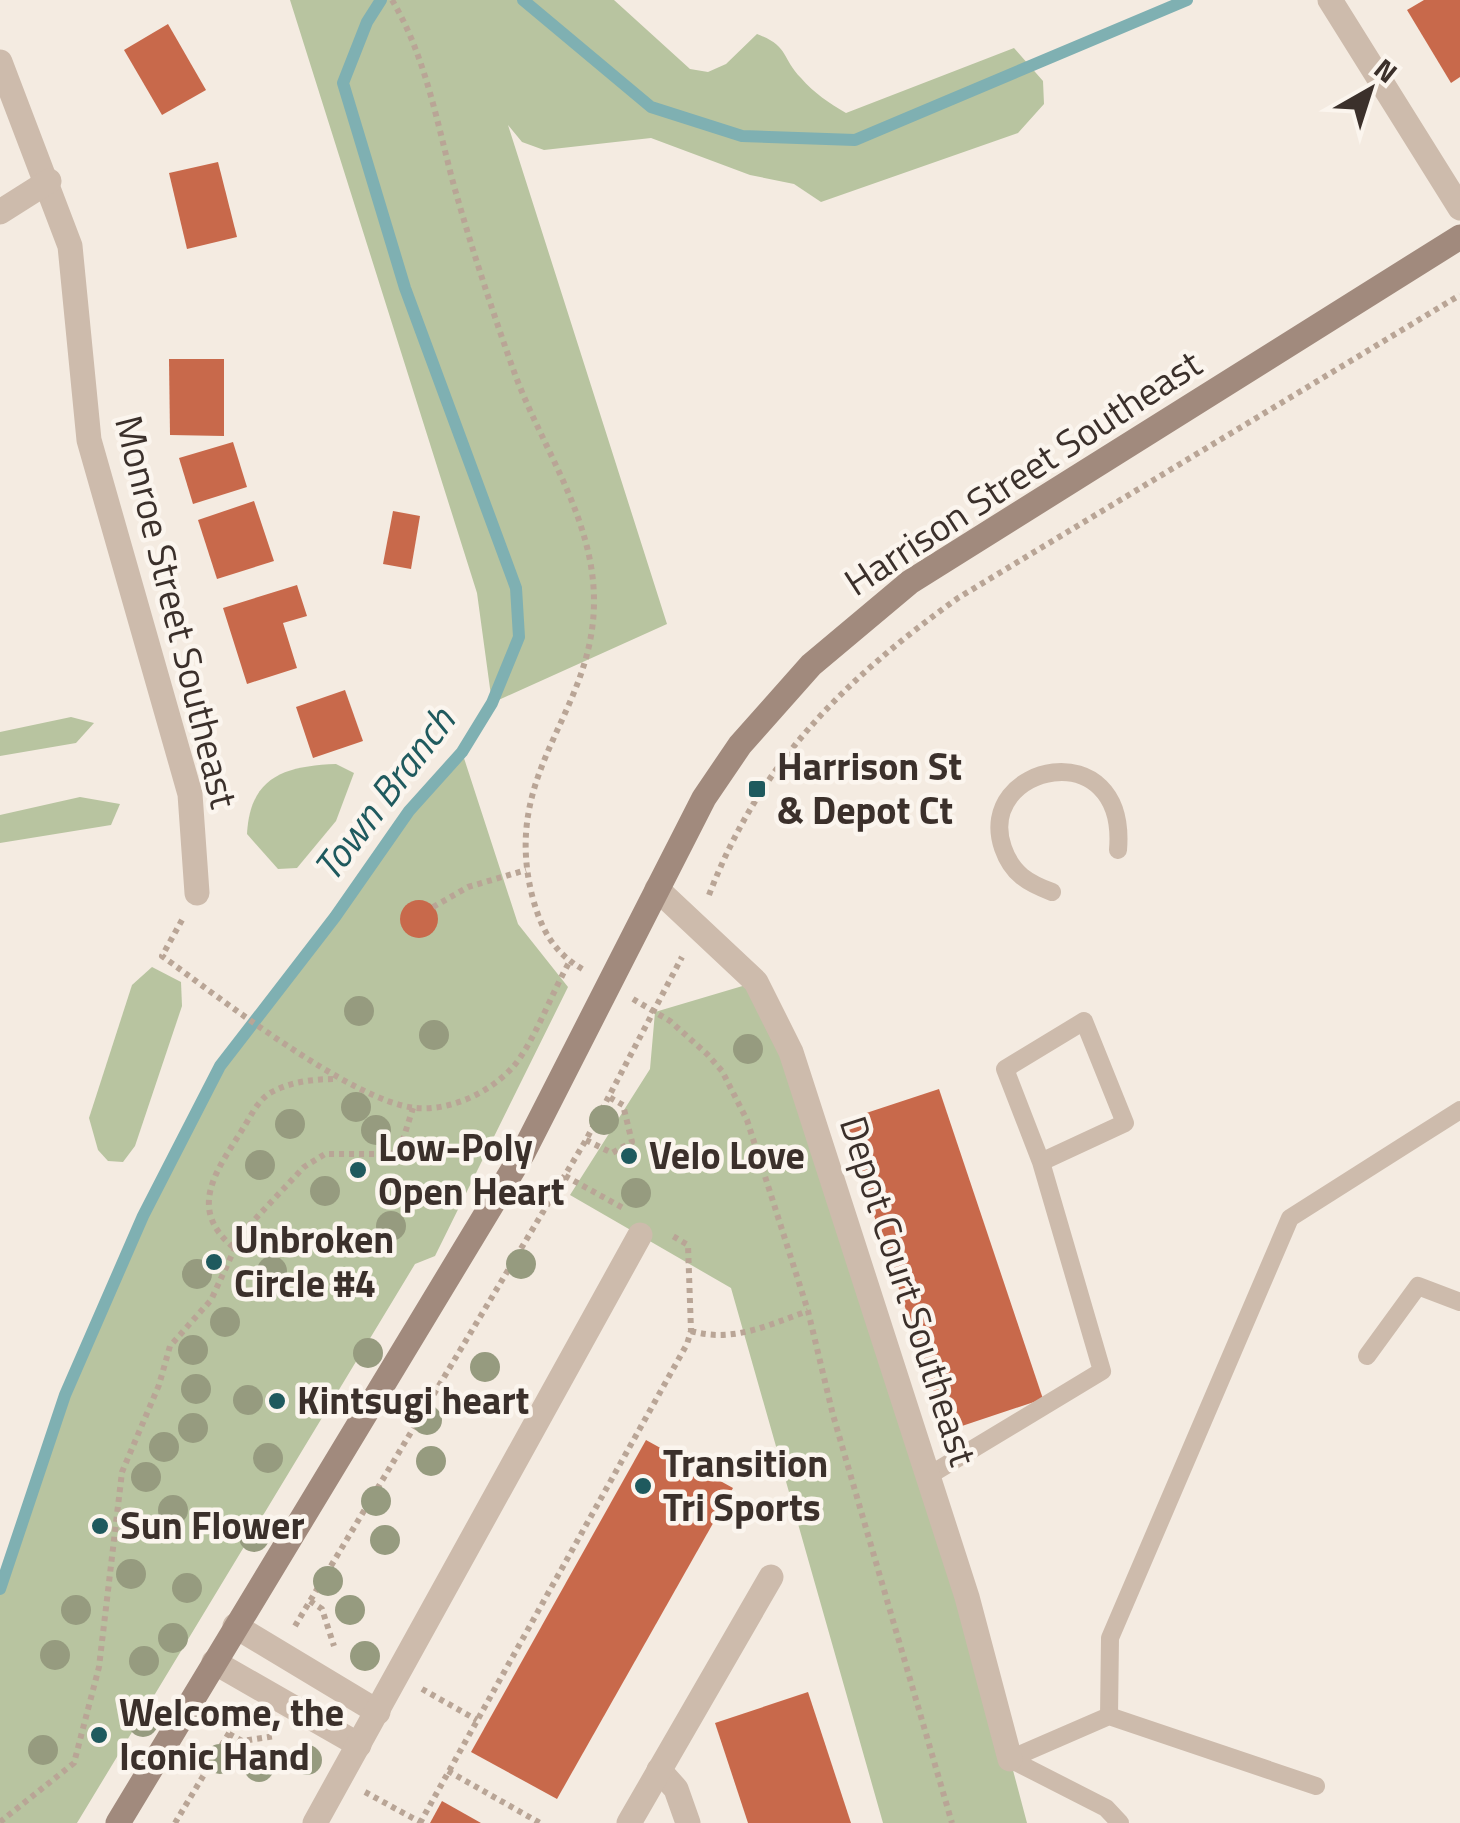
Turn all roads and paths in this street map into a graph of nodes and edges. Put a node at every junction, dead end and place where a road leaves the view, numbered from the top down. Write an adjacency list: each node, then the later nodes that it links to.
1 (392, 0): 3 (path)
2 (1330, 0): 6 (street)
3 (403, 18)
4 (0, 62): 5 (street, Monroe Street Southeast)
5 (49, 181): 7 (street); 13 (street, Monroe Street Southeast)
6 (1460, 208)
7 (0, 212)
8 (1460, 237): 11 (street, Harrison Street Southeast)
9 (1118, 850): 12 (lane)
10 (526, 870): 14 (path)
11 (657, 889): 30 (street, Depot Court Southeast); 32 (street, Harrison Street Southeast)
12 (1052, 892)
13 (197, 893): 16 (path)
14 (433, 907)
15 (570, 961): 18 (path)
16 (340, 1078): 18 (path); 25 (path)
17 (610, 1098): 20 (path)
18 (412, 1108): 25 (path)
19 (1460, 1110): 35 (lane)
20 (586, 1140)
21 (1041, 1162): 21 (lane); 30 (lane)
22 (565, 1176): 23 (path)
23 (637, 1224): 34 (street)
24 (668, 1233): 28 (path)
25 (232, 1246): 41 (path)
26 (1460, 1302): 29 (lane)
27 (808, 1311): 28 (path)
28 (691, 1331): 39 (path)
29 (1367, 1356)
30 (928, 1476): 37 (street, Depot Court Southeast)
31 (771, 1577): 38 (street)
32 (235, 1626): 33 (street, Harrison Street Southeast); 34 (street)
33 (214, 1662): 36 (street); 42 (street, Harrison Street Southeast)
34 (378, 1712): 36 (street)
35 (1110, 1716): 37 (lane); 40 (lane)
36 (358, 1746): 43 (street)
37 (1010, 1759): 48 (lane)
38 (659, 1770): 46 (street); 47 (street)
39 (448, 1771): 44 (path); 45 (path)
40 (1316, 1786)
41 (0, 1822)
42 (118, 1823)
43 (315, 1823)
44 (420, 1823)
45 (540, 1823)
46 (629, 1823)
47 (688, 1823)
48 (1120, 1823)

